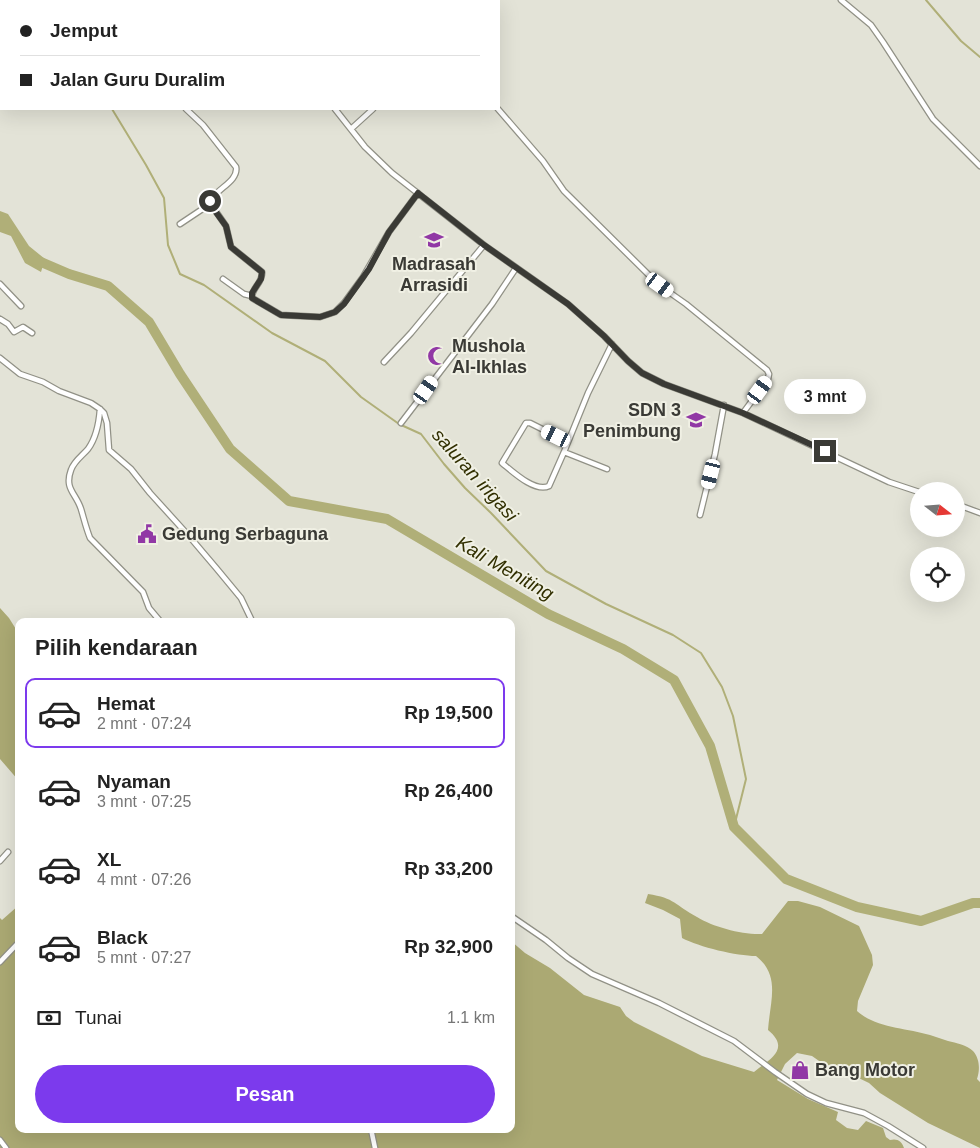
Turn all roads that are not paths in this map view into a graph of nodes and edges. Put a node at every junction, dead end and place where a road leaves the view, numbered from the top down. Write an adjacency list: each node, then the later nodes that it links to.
1 (841, 0): 7 (street)
2 (187, 110): 9 (street)
3 (336, 110): 6 (street)
4 (372, 110): 6 (street)
5 (499, 110): 24 (street)
6 (351, 129): 8 (street)
7 (980, 166)
8 (418, 193): 11 (street); 15 (street)
9 (210, 204): 10 (street); 15 (street)
10 (180, 224)
11 (484, 245): 12 (street); 21 (street)
12 (516, 268): 19 (street); 25 (street)
13 (223, 279): 15 (street)
14 (0, 284): 16 (street)
15 (252, 296)
16 (22, 306)
17 (0, 319): 18 (street)
18 (32, 333)
19 (612, 344): 22 (street); 26 (street)
20 (0, 358): 23 (street)
21 (384, 362)
22 (724, 405): 24 (street); 32 (street)
23 (100, 409): 33 (street); 34 (street)
24 (743, 413): 29 (street)
25 (401, 423)
26 (568, 442): 27 (street); 27 (street)
27 (564, 452): 28 (street)
28 (607, 469)
29 (910, 489)
30 (965, 507): 31 (street)
31 (980, 513)
32 (700, 515)
33 (157, 618)
34 (251, 618)
35 (8, 852): 36 (street)
36 (0, 861)
37 (515, 919): 44 (street)
38 (15, 946): 39 (street)
39 (0, 962)
40 (372, 1133): 43 (street)
41 (0, 1140): 42 (street)
42 (6, 1148)
43 (375, 1148)
44 (923, 1148)

